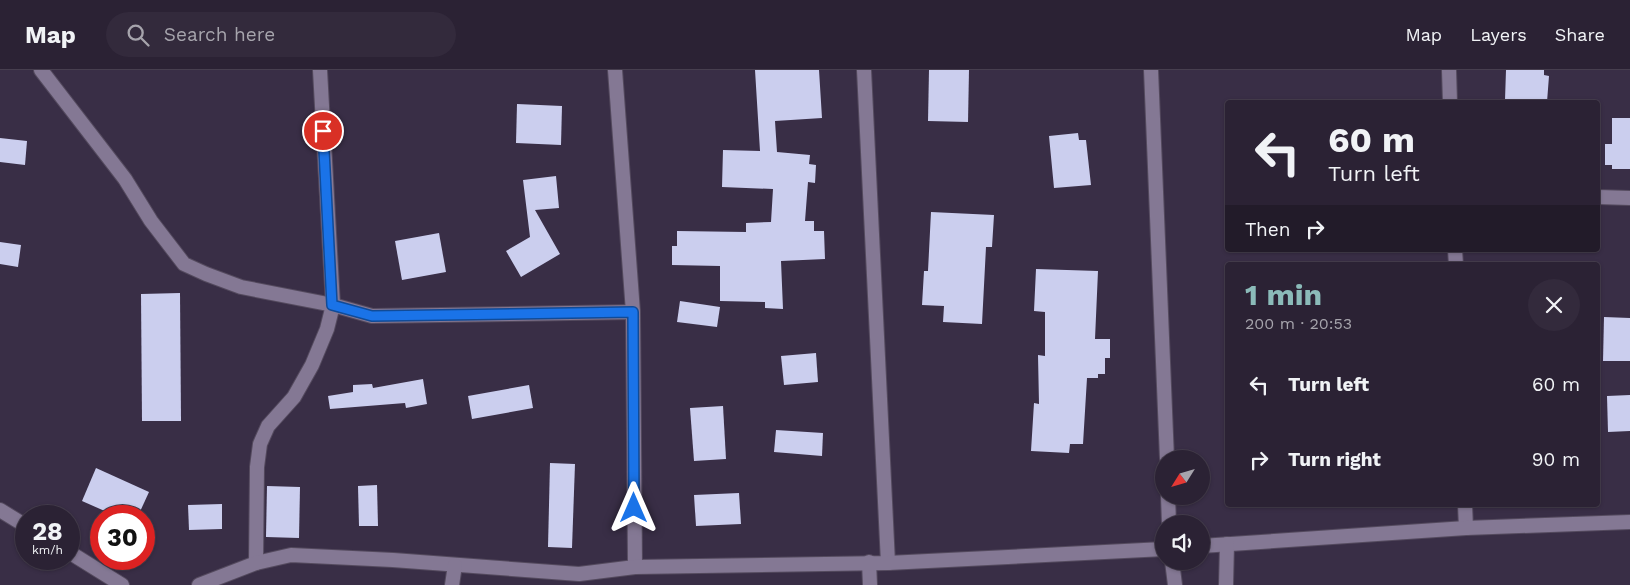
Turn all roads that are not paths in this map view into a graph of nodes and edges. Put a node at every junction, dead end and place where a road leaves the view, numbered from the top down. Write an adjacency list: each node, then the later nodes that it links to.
1 (41, 70): 10 (street)
2 (320, 70): 10 (street)
3 (615, 70): 11 (street)
4 (864, 70): 24 (street)
5 (1151, 70): 12 (street)
6 (1449, 70): 7 (street)
7 (1450, 100)
8 (1600, 197): 9 (street)
9 (1630, 198)
10 (332, 305): 11 (street); 22 (street)
11 (633, 312): 26 (street)
12 (1167, 450)
13 (1465, 507): 17 (street)
14 (0, 510): 15 (street)
15 (15, 519)
16 (1630, 522): 17 (street)
17 (1466, 528): 18 (street)
18 (1227, 544): 19 (street); 34 (street)
19 (1210, 545)
20 (1155, 548): 24 (street)
21 (80, 559): 29 (street)
22 (256, 562): 25 (street); 30 (street)
23 (869, 562): 24 (street); 26 (street); 32 (street)
24 (888, 563)
25 (455, 564): 28 (street); 31 (street)
26 (634, 567): 28 (street)
27 (1173, 570): 33 (street)
28 (580, 579)
29 (122, 585)
30 (199, 585)
31 (452, 585)
32 (870, 585)
33 (1175, 585)
34 (1226, 585)

